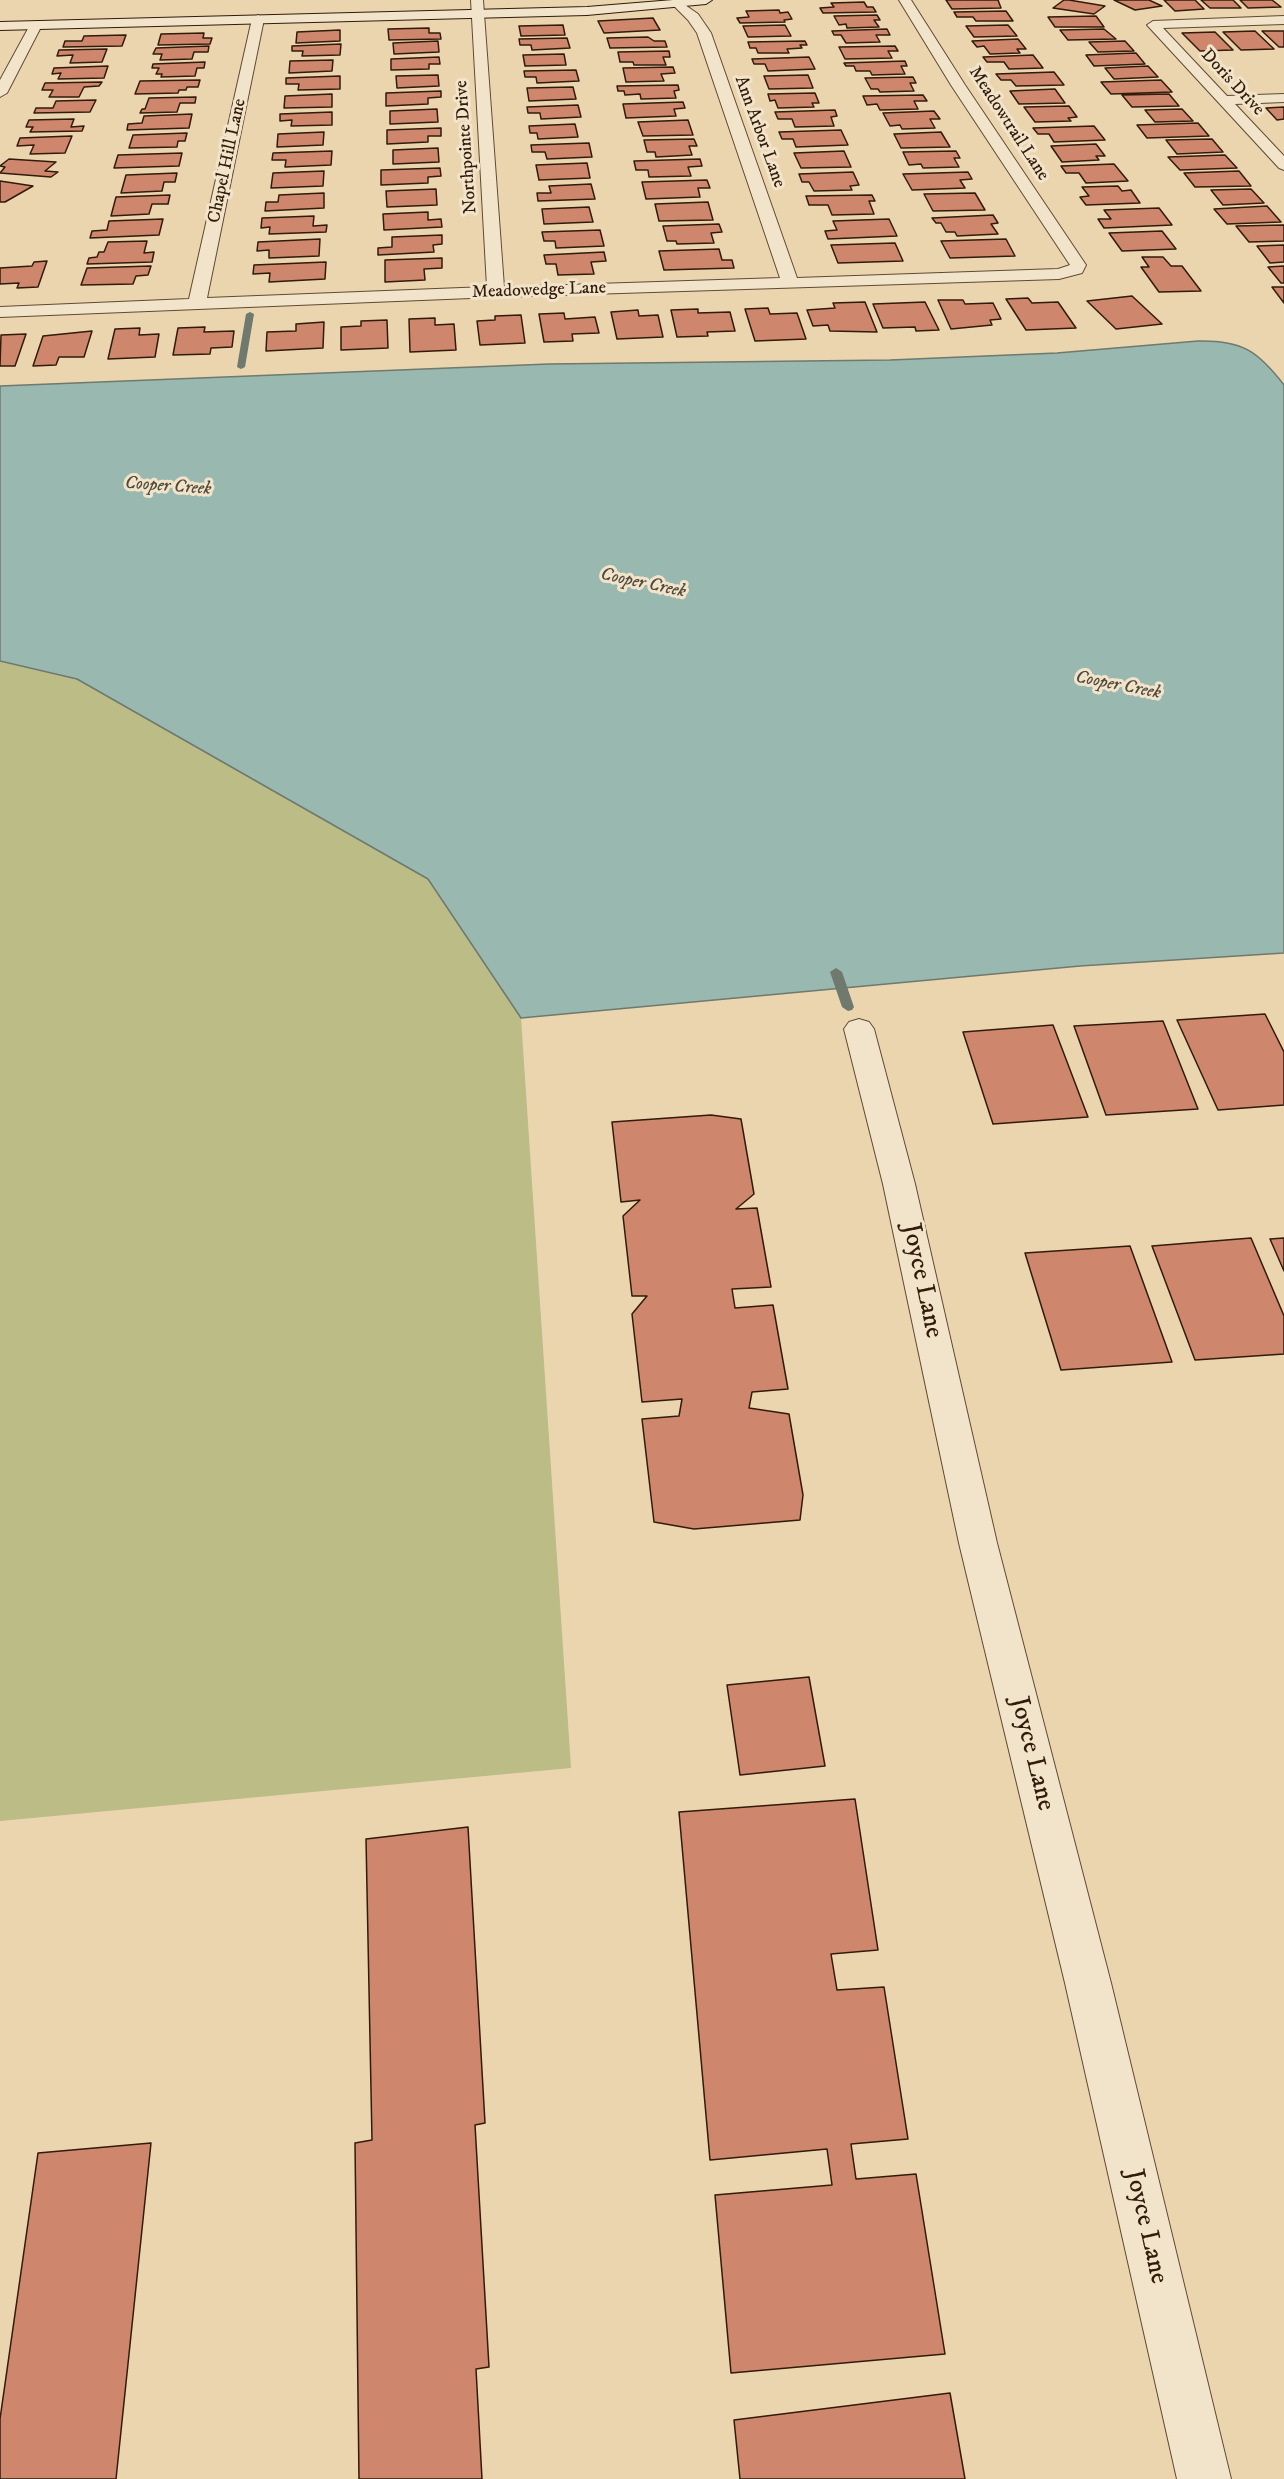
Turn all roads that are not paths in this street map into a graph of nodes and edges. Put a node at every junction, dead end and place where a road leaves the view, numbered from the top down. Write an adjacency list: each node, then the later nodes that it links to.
1 (706, 0): 3 (street)
2 (905, 0): 13 (street, Meadowtrail Lane)
3 (678, 4): 4 (street); 14 (street, Ann Arbor Lane)
4 (477, 7): 5 (street); 15 (street, Northpointe Drive)
5 (258, 19): 7 (street); 16 (street, Chapel Hill Lane)
6 (1284, 20): 11 (street, Doris Drive)
7 (36, 25): 8 (street); 9 (street)
8 (0, 26)
9 (0, 93)
10 (1284, 98): 11 (street)
11 (1223, 100): 12 (street, Doris Drive)
12 (1284, 165)
13 (1076, 269): 14 (street, Meadowedge Lane)
14 (790, 282): 15 (street, Meadowedge Lane)
15 (496, 292): 16 (street, Meadowedge Lane)
16 (197, 303): 17 (street, Meadowedge Lane)
17 (0, 312)
18 (859, 1029): 19 (street, Joyce Lane)
19 (1204, 2479)

